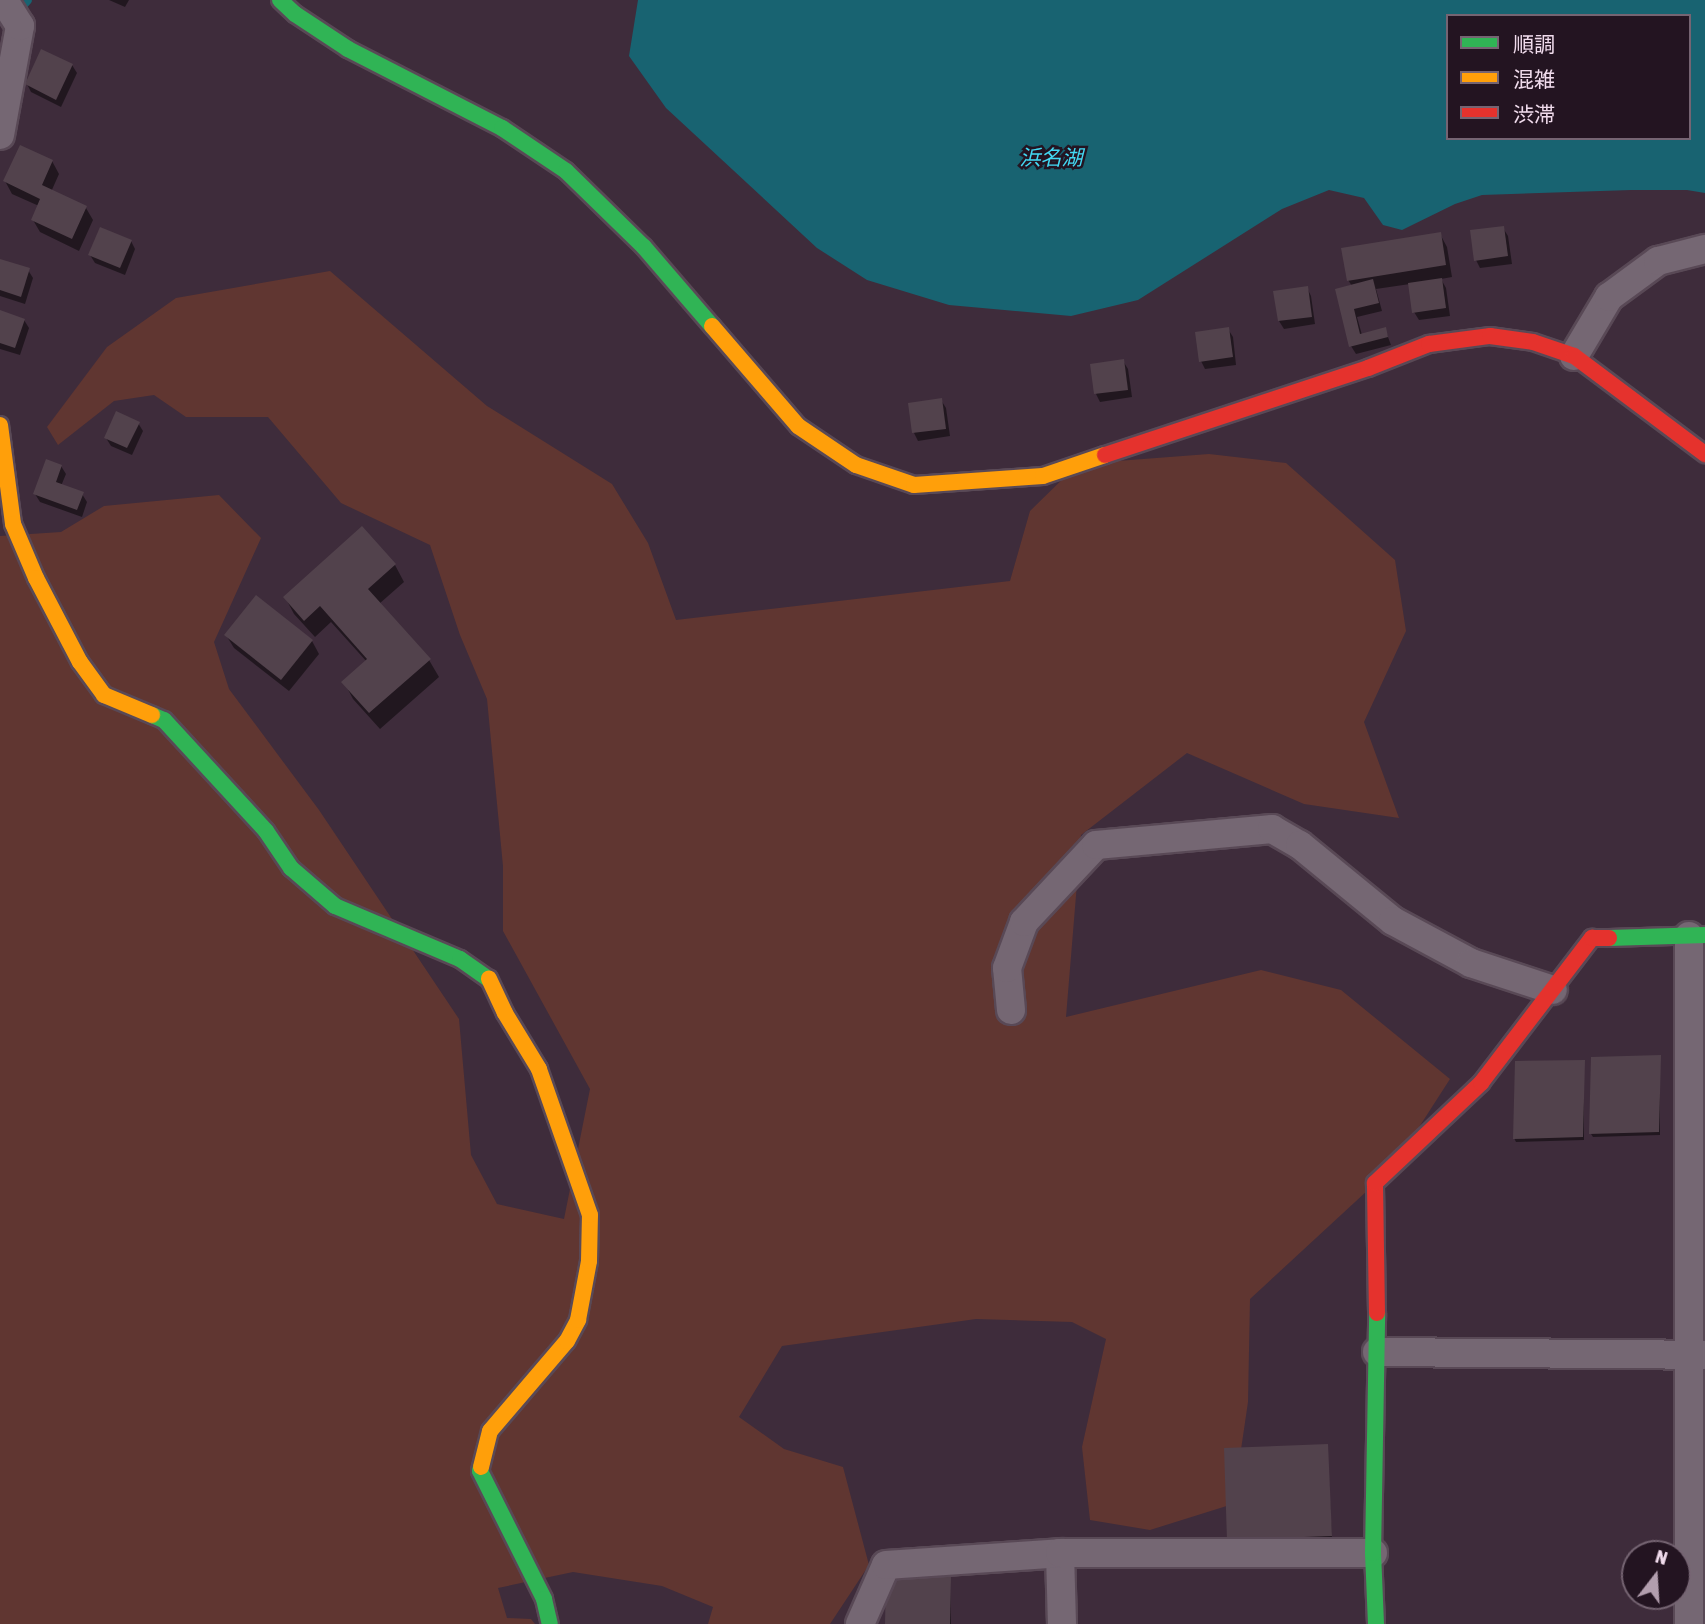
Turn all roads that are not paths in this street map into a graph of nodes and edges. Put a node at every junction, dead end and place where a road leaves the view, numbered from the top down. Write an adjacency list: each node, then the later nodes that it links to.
1 (4, 0): 3 (street)
2 (280, 0): 5 (street)
3 (0, 135)
4 (1705, 249): 5 (street)
5 (1574, 356): 7 (street)
6 (0, 425): 15 (street)
7 (1705, 454)
8 (1697, 935): 9 (street); 12 (street)
9 (1553, 990): 10 (street); 11 (street)
10 (1010, 1010)
11 (1377, 1352): 12 (street); 14 (street)
12 (1698, 1355): 19 (street)
13 (1060, 1553): 14 (street); 16 (street); 17 (street)
14 (1373, 1553): 18 (street)
15 (550, 1624)
16 (860, 1624)
17 (1062, 1624)
18 (1376, 1624)
19 (1689, 1624)

